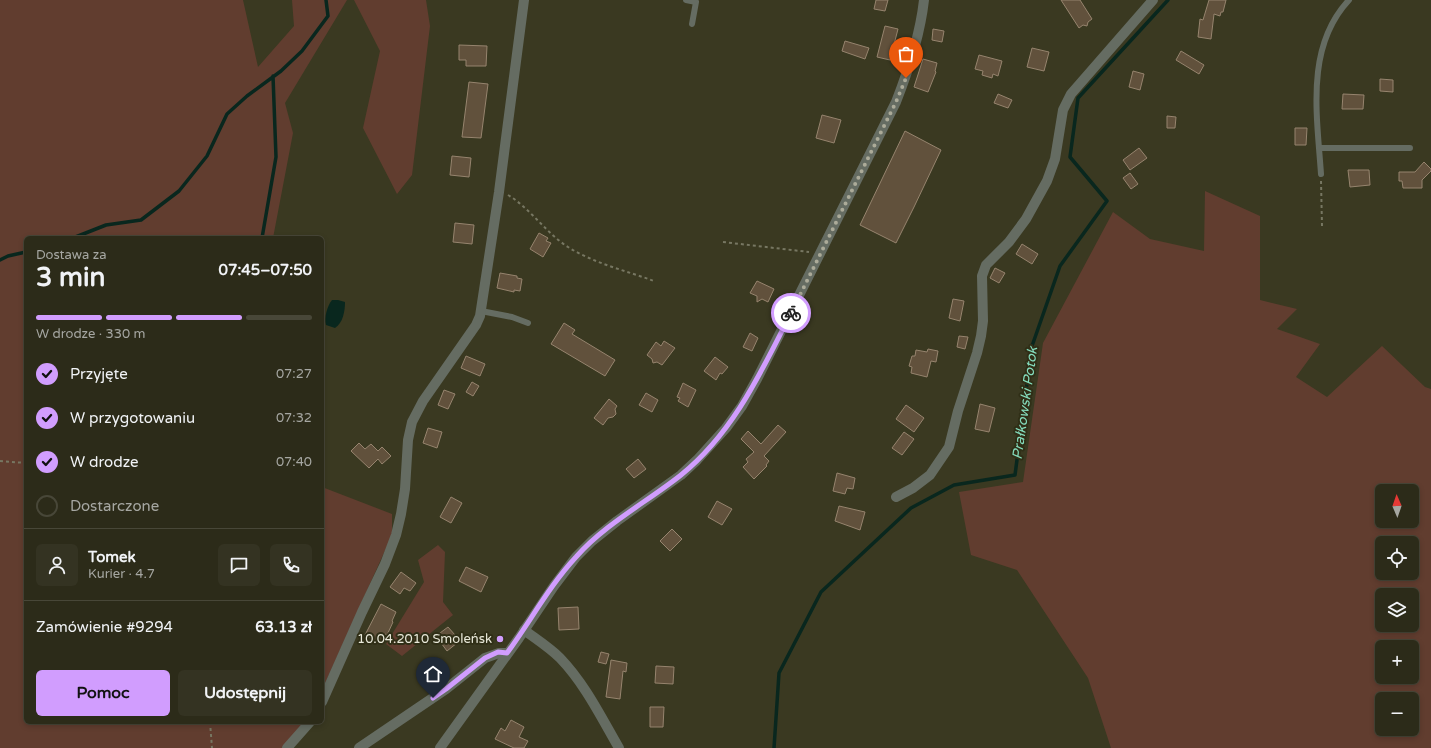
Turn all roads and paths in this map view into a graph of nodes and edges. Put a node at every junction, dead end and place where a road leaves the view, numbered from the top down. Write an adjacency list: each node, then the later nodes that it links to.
1 (524, 0): 10 (street)
2 (686, 0): 6 (lane)
3 (924, 0): 13 (street)
4 (1153, 0): 19 (street)
5 (1349, 0): 7 (lane)
6 (692, 24)
7 (1319, 148): 8 (lane); 9 (lane)
8 (1410, 148)
9 (1321, 174): 11 (path)
10 (499, 192): 14 (path); 15 (street)
11 (1322, 226)
12 (723, 242): 13 (path)
13 (820, 253): 20 (street)
14 (654, 281)
15 (481, 311): 16 (lane); 22 (street)
16 (528, 323)
17 (0, 461): 18 (path)
18 (24, 463)
19 (896, 496)
20 (524, 630): 21 (street); 29 (street)
21 (507, 653): 27 (street); 28 (street)
22 (324, 698)
23 (210, 724): 25 (path)
24 (308, 724): 26 (street)
25 (212, 748)
26 (287, 748)
27 (359, 748)
28 (440, 748)
29 (619, 748)

